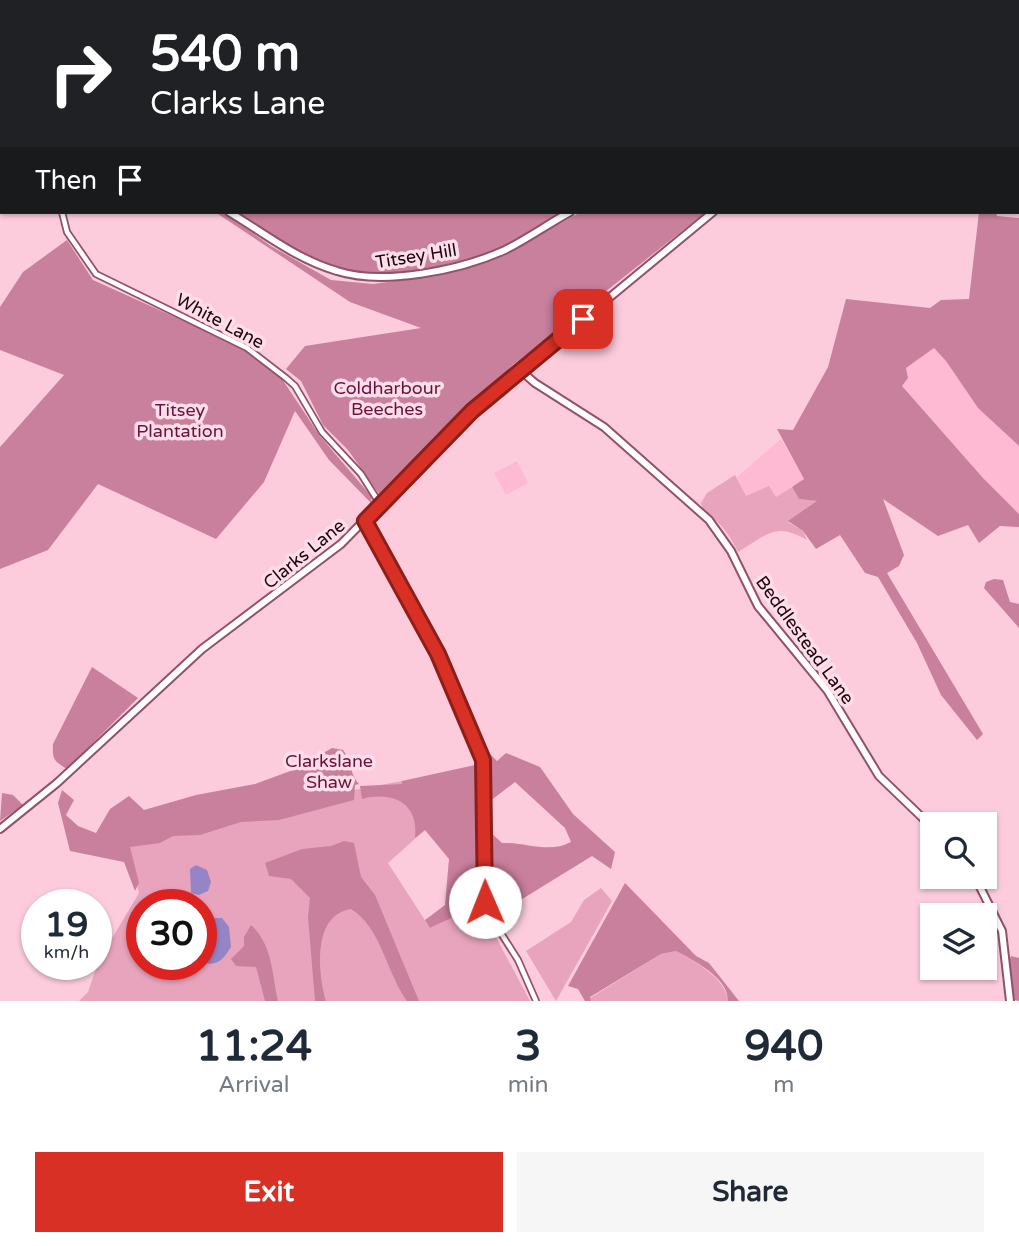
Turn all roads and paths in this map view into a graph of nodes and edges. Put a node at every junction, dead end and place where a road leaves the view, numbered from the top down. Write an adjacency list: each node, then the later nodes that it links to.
1 (62, 214): 6 (street, White Lane)
2 (232, 214): 3 (main road, Titsey Hill)
3 (567, 214)
4 (711, 214): 5 (main road, Clarks Lane)
5 (520, 370): 6 (main road, Clarks Lane); 8 (main road, Beddlestead Lane)
6 (380, 505): 7 (main road, Clarks Lane)
7 (365, 521): 9 (main road, Clarks Lane); 11 (street)
8 (920, 815)
9 (0, 829)
10 (981, 889): 12 (main road)
11 (536, 1001)
12 (1010, 1001)

